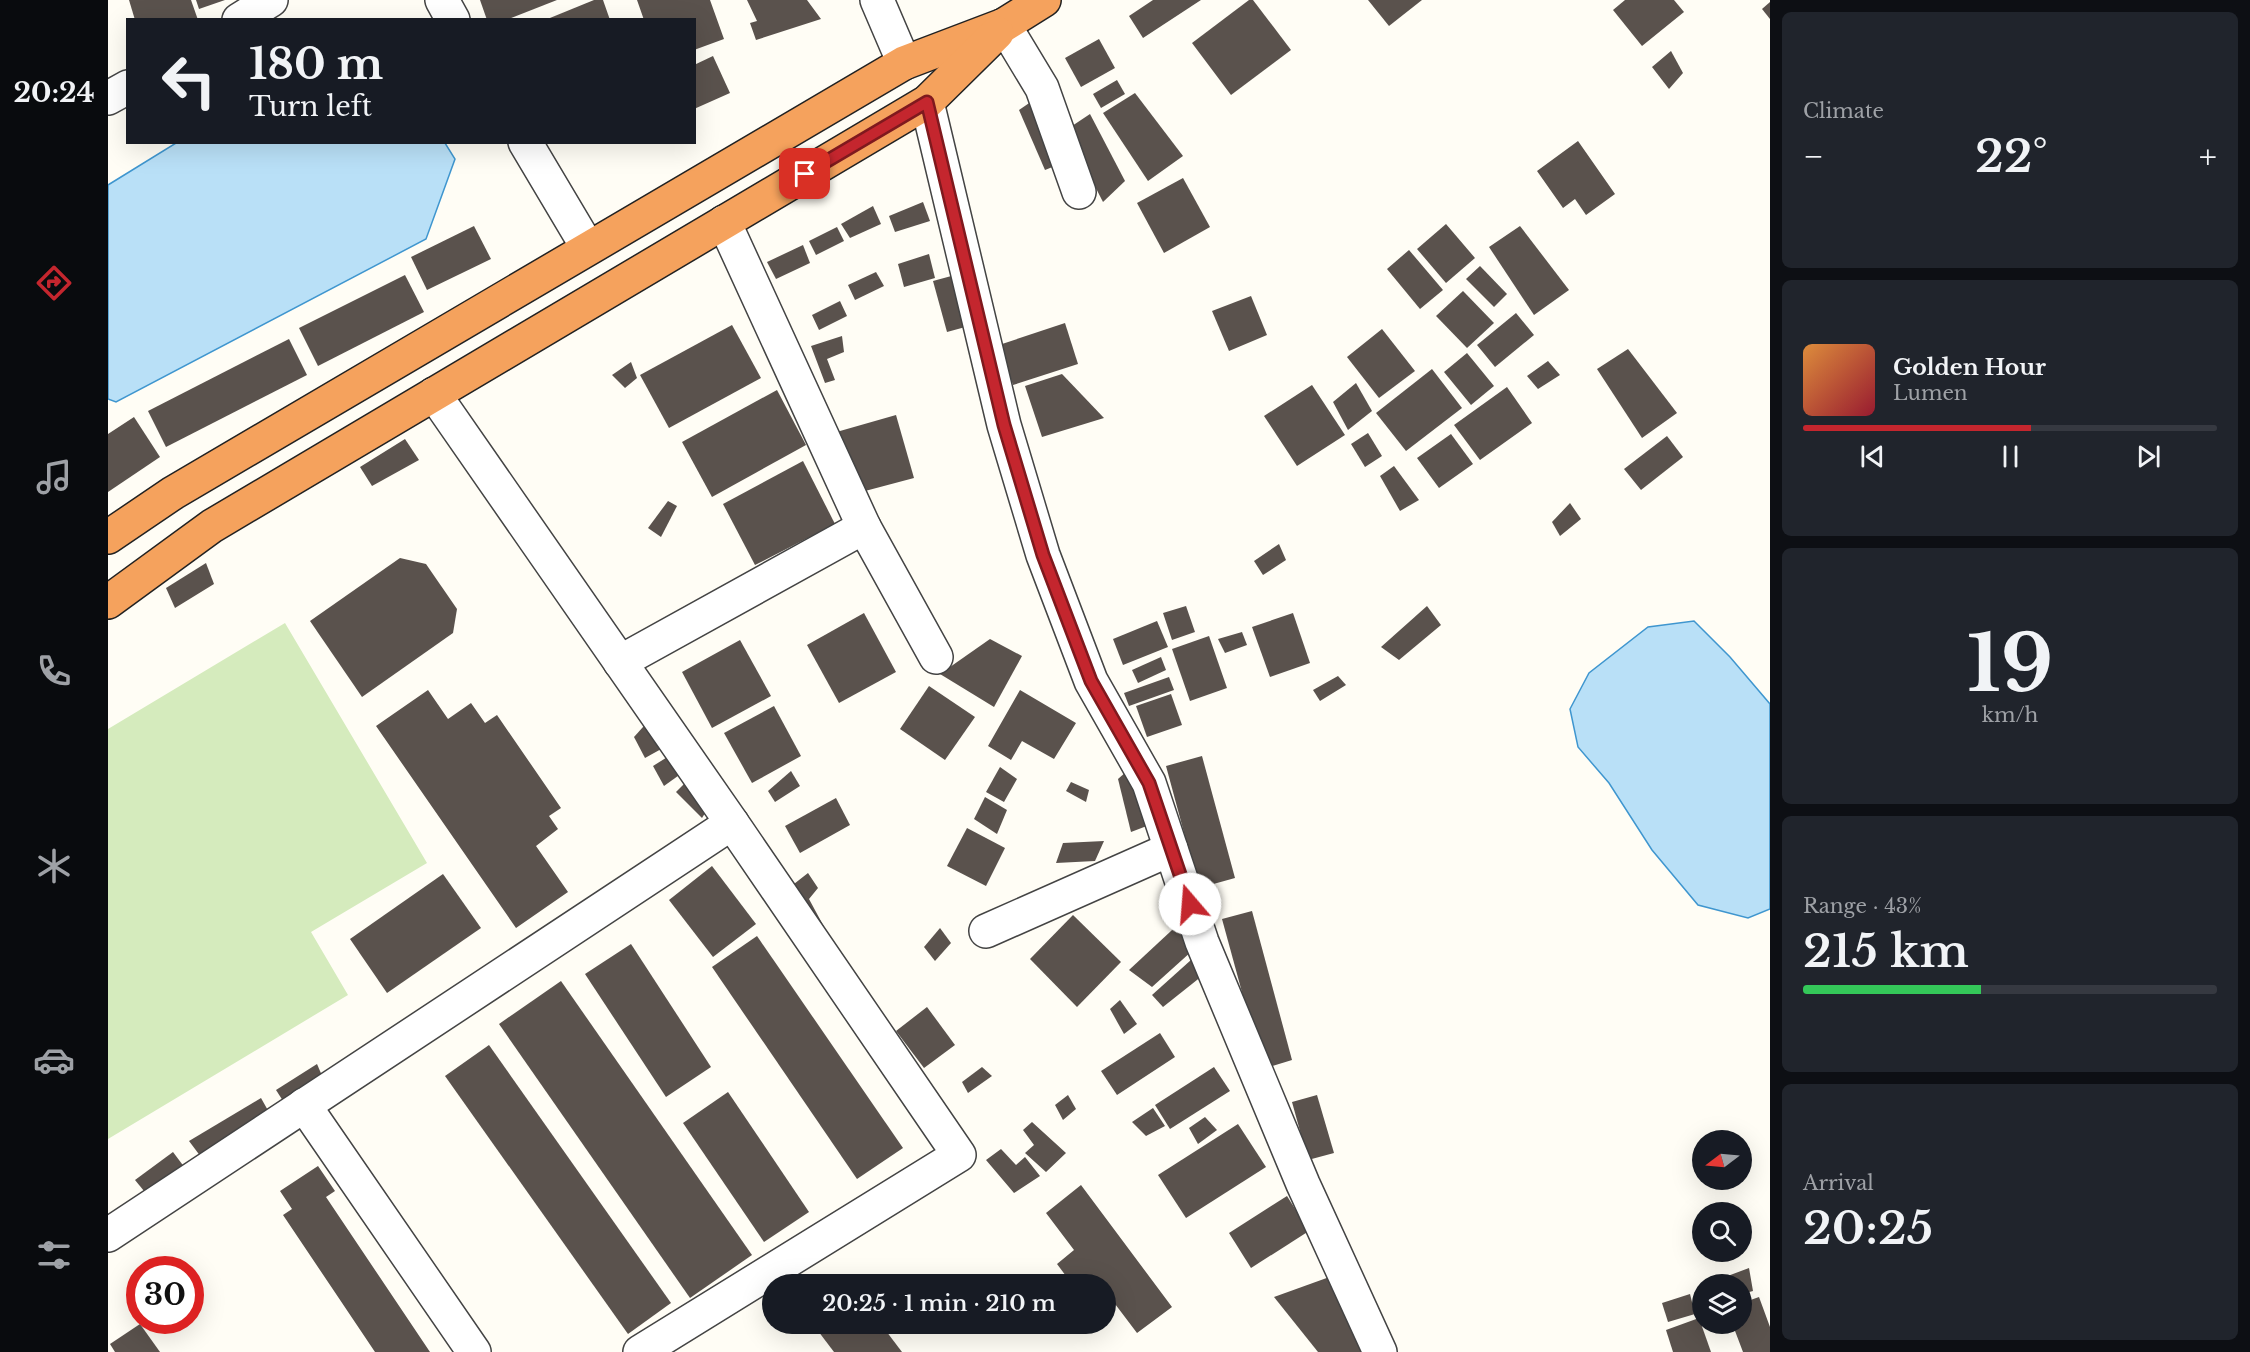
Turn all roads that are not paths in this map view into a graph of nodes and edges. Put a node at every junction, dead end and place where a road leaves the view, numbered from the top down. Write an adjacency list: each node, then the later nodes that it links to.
1 (271, 0): 5 (street)
2 (442, 0): 6 (street)
3 (877, 0): 8 (street)
4 (1044, 0): 7 (highway)
5 (242, 18)
6 (452, 18)
7 (1005, 25): 8 (highway); 11 (highway); 13 (street)
8 (904, 63): 15 (highway)
9 (126, 88): 10 (street)
10 (108, 98)
11 (927, 102): 14 (highway); 23 (street)
12 (526, 144): 15 (street)
13 (1079, 192)
14 (724, 222): 16 (highway); 17 (street)
15 (588, 249): 18 (highway)
16 (434, 394): 19 (highway); 21 (street)
17 (864, 527): 20 (street); 21 (street)
18 (108, 537)
19 (108, 602)
20 (936, 657)
21 (620, 662): 22 (street)
22 (732, 823): 25 (street); 28 (street)
23 (1171, 849): 24 (street); 29 (street)
24 (986, 931)
25 (304, 1106): 26 (street); 27 (street)
26 (108, 1235)
27 (474, 1352)
28 (640, 1352)
29 (1380, 1352)

